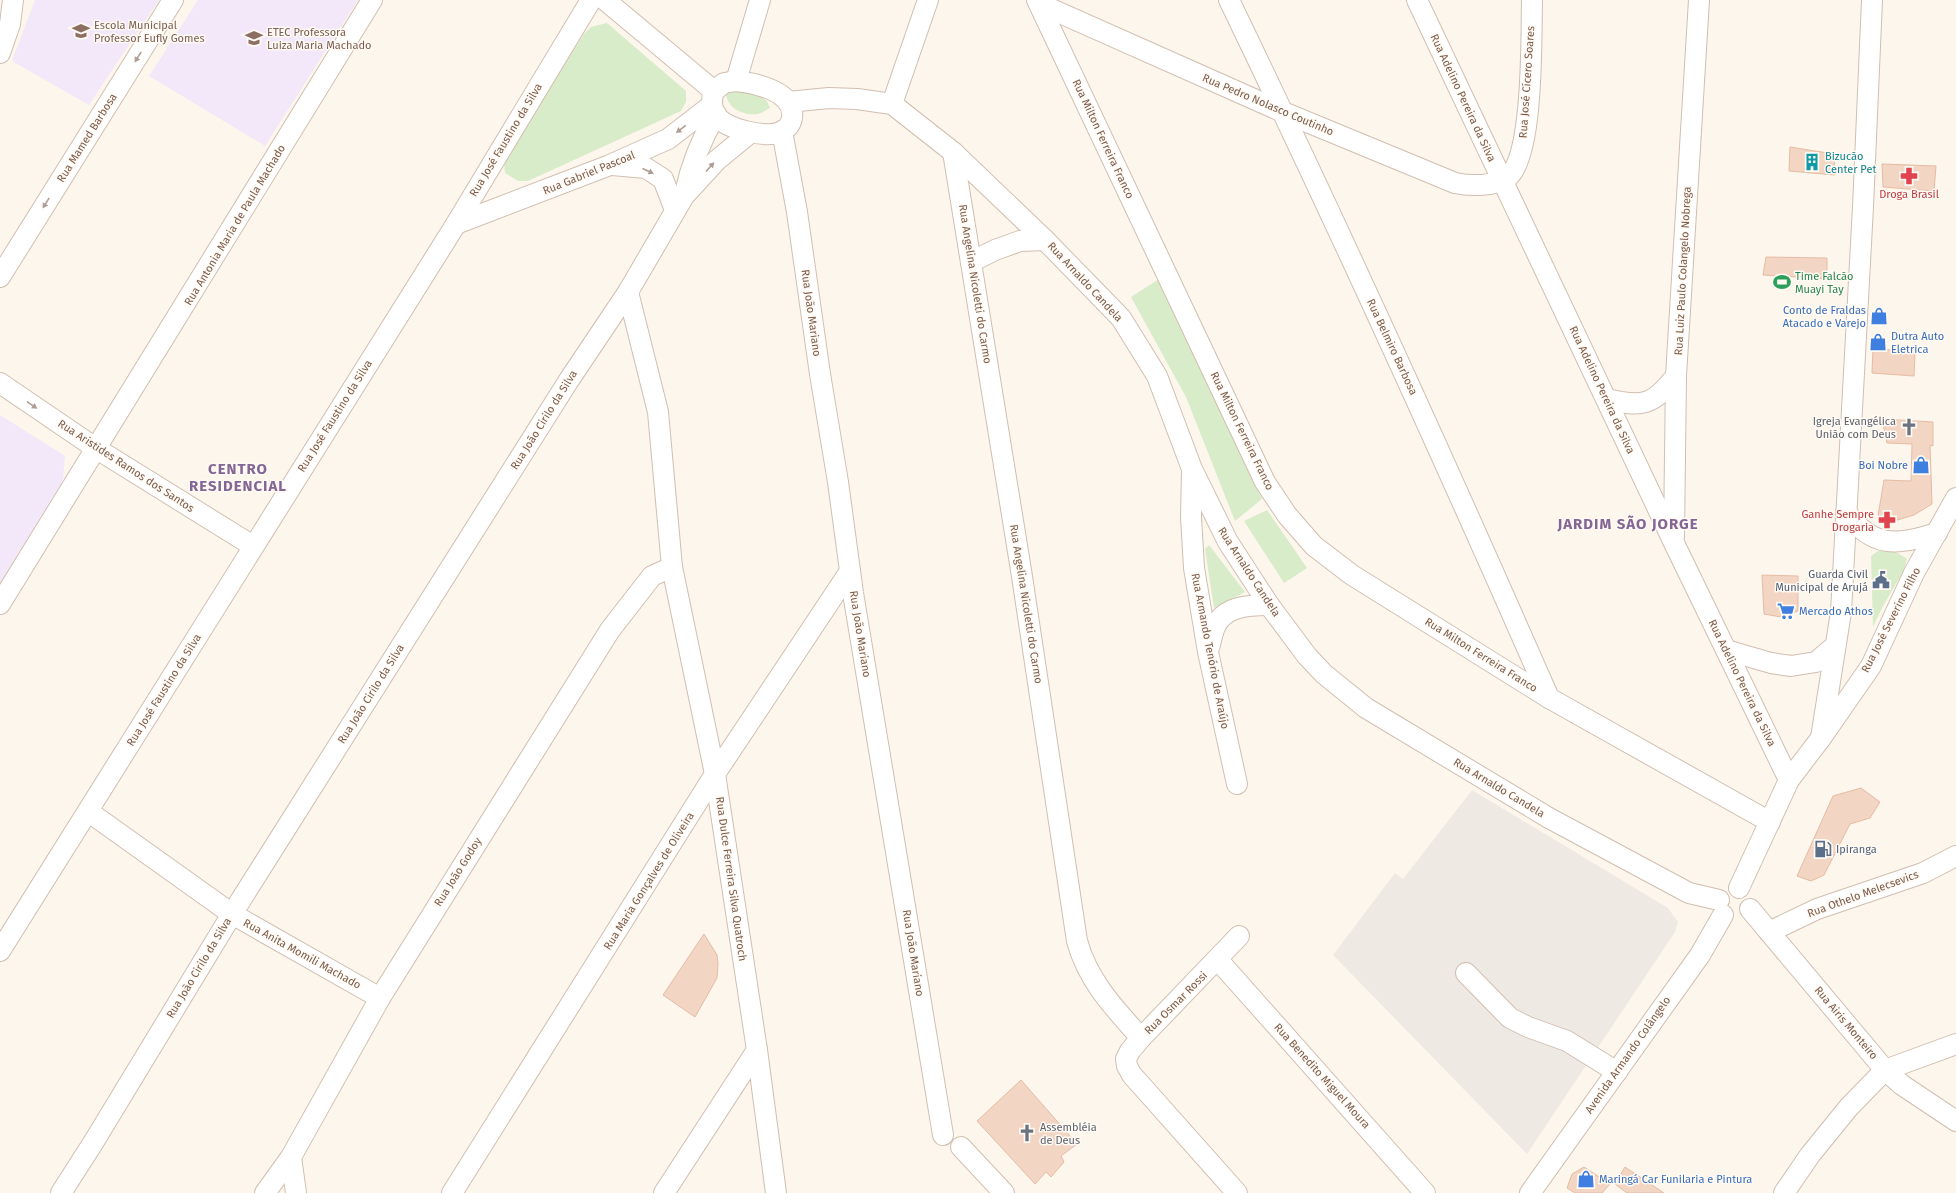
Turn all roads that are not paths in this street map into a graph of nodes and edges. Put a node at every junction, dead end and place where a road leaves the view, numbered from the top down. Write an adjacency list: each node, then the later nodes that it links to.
1 (13, 0): 14 (street)
2 (173, 0): 29 (street, Rua Mamed Barbosa, one-way to 29)
3 (372, 0): 34 (street, Rua Antonia Maria de Paula Machado)
4 (591, 0): 26 (street, Rua José Faustino da Silva)
5 (605, 0): 17 (street)
6 (760, 0): 15 (street)
7 (928, 0): 18 (street)
8 (1229, 0): 19 (street, Rua Belmiro Barbosa)
9 (1417, 0): 24 (street, Rua Adelino Pereira da Silva)
10 (1532, 0): 24 (street, Rua José Cícero Soares)
11 (1699, 0): 31 (street, Rua Luiz Paulo Colangelo Nobrega)
12 (1872, 0): 37 (street)
13 (1038, 2): 19 (street, Rua Pedro Nolasco Coutinho); 48 (street, Rua Milton Ferreira Franco)
14 (0, 53)
15 (736, 81): 16 (street); 17 (street)
16 (788, 102): 18 (street); 20 (street)
17 (714, 103): 21 (street); 23 (street, Rua Gabriel Pascoal, one-way to 23); 25 (street, Rua João Cirilo da Silva)
18 (892, 104): 22 (street, Rua Arnaldo Candela)
19 (1282, 112): 24 (street, Rua Pedro Nolasco Coutinho); 48 (street, Rua Belmiro Barbosa)
20 (782, 131): 21 (street); 42 (street, Rua João Mariano)
21 (750, 133): 25 (street, Rua João Cirilo da Silva, one-way to 21)
22 (953, 152): 27 (street, Rua Arnaldo Candela); 28 (street, Rua Angelina Nicoletti do Carmo)
23 (610, 165): 25 (street, one-way to 25); 26 (street, Rua Gabriel Pascoal)
24 (1502, 181): 33 (street, Rua Adelino Pereira da Silva)
25 (680, 203): 30 (street, Rua João Cirilo da Silva)
26 (456, 224): 40 (street, Rua José Faustino da Silva)
27 (1045, 240): 28 (street); 35 (street, Rua Arnaldo Candela)
28 (971, 262): 66 (street, Rua Angelina Nicoletti do Carmo)
29 (0, 277)
30 (628, 292): 41 (street, Rua Dulce Ferreira Silva Quatroch); 59 (street, Rua João Cirilo da Silva)
31 (1676, 376): 33 (street); 39 (street, Rua Luiz Paulo Colangelo Nobrega)
32 (0, 383): 34 (street, Rua Aristides Ramos dos Santos, one-way to 34)
33 (1607, 399): 39 (street, Rua Adelino Pereira da Silva)
34 (97, 449): 40 (street, Rua Aristides Ramos dos Santos); 43 (street, Rua Antonia Maria de Paula Machado)
35 (1192, 469): 44 (street, Rua Arnaldo Candela); 47 (street, Rua Armando Tenório de Araújo)
36 (1956, 498): 38 (street, Rua José Severino Filho)
37 (1846, 512): 38 (street); 45 (street)
38 (1937, 533): 49 (street, Rua José Severino Filho)
39 (1674, 543): 46 (street, Rua Adelino Pereira da Silva)
40 (253, 546): 53 (street, Rua José Faustino da Silva)
41 (672, 567): 50 (street, Rua Dulce Ferreira Silva Quatroch); 65 (street, Rua João Godoy)
42 (850, 571): 50 (street, Rua Maria Gonçalves de Oliveira); 72 (street, Rua João Mariano)
43 (0, 604)
44 (1269, 605): 47 (street); 57 (street, Rua Arnaldo Candela)
45 (1835, 646): 46 (street); 49 (street)
46 (1726, 650): 51 (street, Rua Adelino Pereira da Silva)
47 (1208, 652): 52 (street, Rua Armando Tenório de Araújo)
48 (1549, 698): 54 (street, Rua Milton Ferreira Franco)
49 (1821, 738): 51 (street)
50 (715, 774): 68 (street, Rua Dulce Ferreira Silva Quatroch); 78 (street, Rua Maria Gonçalves de Oliveira)
51 (1789, 780): 54 (street)
52 (1237, 784)
53 (89, 812): 59 (street, Rua Anita Momili Machado); 62 (street, Rua José Faustino da Silva)
54 (1770, 822): 56 (street)
55 (1956, 856): 60 (street, Rua Othelo Melecsevics)
56 (1739, 888): 57 (street); 58 (street)
57 (1721, 908): 58 (street); 70 (street, Avenida Armando Colângelo)
58 (1750, 909): 60 (street, Rua Airis Monteiro)
59 (232, 914): 65 (street, Rua Anita Momili Machado); 75 (street, Rua João Cirilo da Silva)
60 (1769, 932): 69 (street, Rua Airis Monteiro)
61 (1240, 936): 63 (street, Rua Osmar Rossi)
62 (0, 951)
63 (1218, 960): 66 (street, Rua Osmar Rossi); 83 (street, Rua Benedito Miguel Moura)
64 (1466, 972): 70 (street)
65 (380, 998): 74 (street, Rua João Godoy)
66 (1141, 1038): 82 (street, Rua Osmar Rossi)
67 (1956, 1044): 69 (street)
68 (757, 1050): 79 (street); 80 (street, Rua Dulce Ferreira Silva Quatroch)
69 (1885, 1070): 71 (street, Rua Airis Monteiro); 85 (street)
70 (1617, 1072): 84 (street, Avenida Armando Colângelo)
71 (1956, 1121)
72 (943, 1135)
73 (961, 1147): 81 (street)
74 (291, 1157): 76 (street, Rua João Godoy); 77 (street)
75 (61, 1193)
76 (264, 1193)
77 (296, 1193)
78 (452, 1193)
79 (664, 1193)
80 (776, 1193)
81 (1004, 1193)
82 (1237, 1193)
83 (1425, 1193)
84 (1530, 1193)
85 (1784, 1193)

